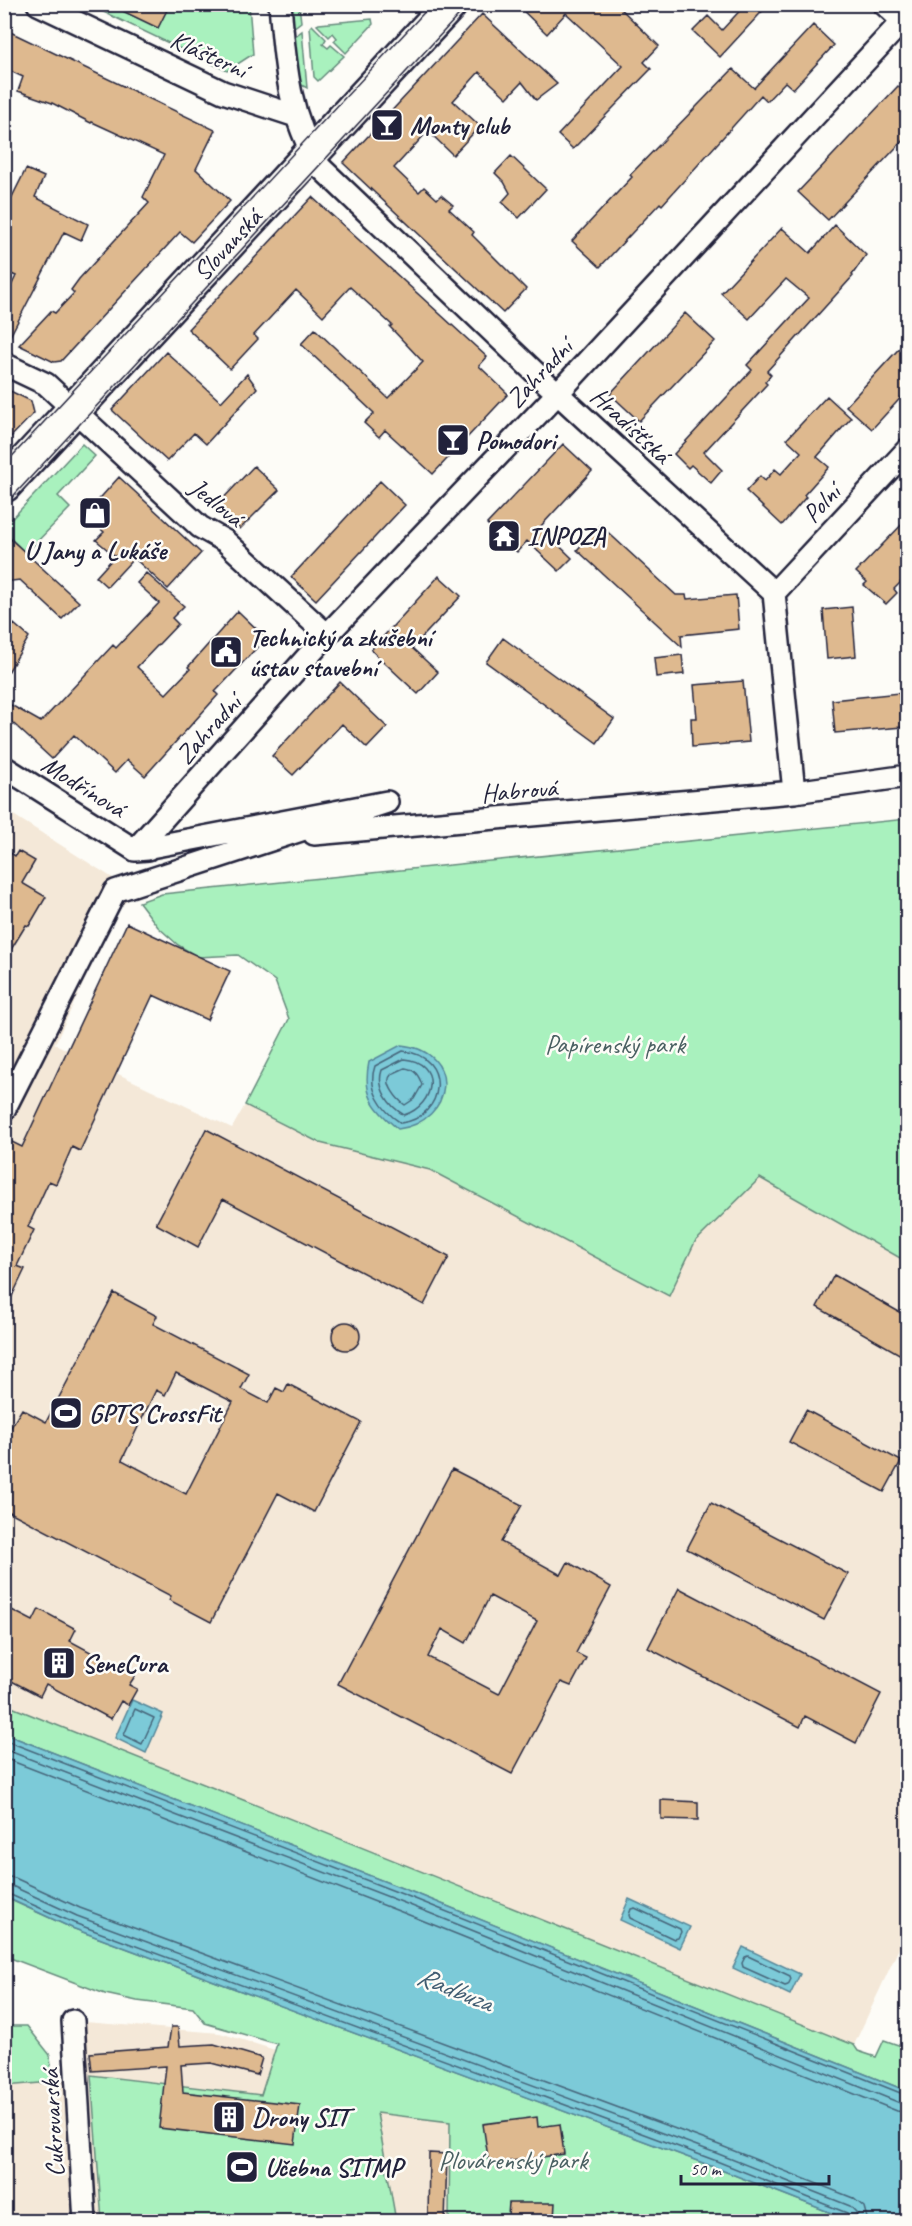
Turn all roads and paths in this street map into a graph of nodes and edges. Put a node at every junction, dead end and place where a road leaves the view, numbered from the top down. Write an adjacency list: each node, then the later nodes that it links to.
1 (38, 4): 6 (street, Klášterní)
2 (280, 4): 6 (street, Hradišťská)
3 (450, 4): 7 (main road, Slovanská)
4 (884, 4): 5 (street)
5 (906, 21): 9 (street, Zahradní)
6 (296, 116): 7 (street, Hradišťská)
7 (312, 154): 9 (street, Hradišťská); 10 (main road, Slovanská)
8 (4, 364): 10 (street, Jedlová)
9 (557, 394): 13 (street, Hradišťská); 14 (street, Zahradní)
10 (74, 411): 12 (main road, Slovanská); 14 (street, Jedlová)
11 (908, 449): 13 (street, Polní)
12 (4, 486)
13 (774, 593): 17 (street)
14 (327, 635): 18 (street, Zahradní)
15 (4, 767): 18 (street, Modřínová)
16 (908, 776): 17 (street, Habrová)
17 (794, 792): 18 (street, Habrová)
18 (135, 850): 19 (street)
19 (4, 1110)
20 (73, 2021): 21 (street, Cukrovarská)
21 (85, 2222)

